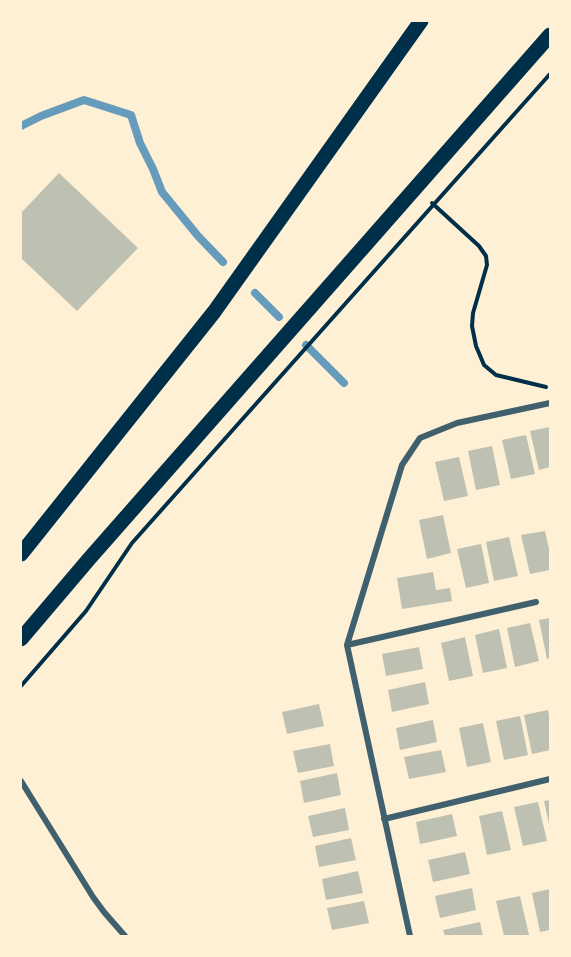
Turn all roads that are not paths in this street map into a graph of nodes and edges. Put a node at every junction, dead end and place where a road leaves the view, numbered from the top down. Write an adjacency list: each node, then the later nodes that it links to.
1 (421, 21): 4 (main road)
2 (550, 35): 6 (main road)
3 (550, 403): 7 (street)
4 (21, 554)
5 (536, 602): 7 (street)
6 (21, 639)
7 (347, 645): 10 (street)
8 (550, 779): 10 (street)
9 (21, 781): 11 (street)
10 (384, 819): 12 (street)
11 (125, 936)
12 (410, 936)

